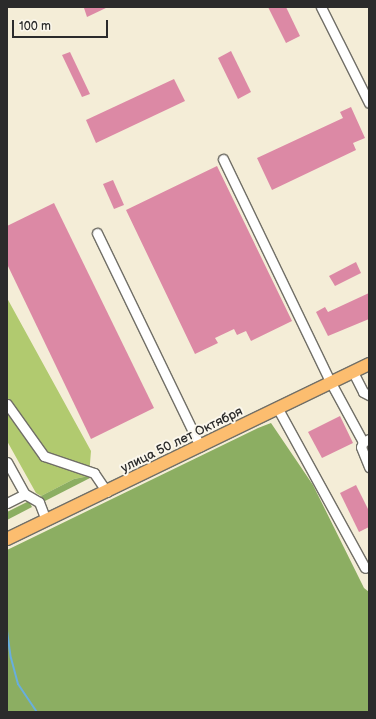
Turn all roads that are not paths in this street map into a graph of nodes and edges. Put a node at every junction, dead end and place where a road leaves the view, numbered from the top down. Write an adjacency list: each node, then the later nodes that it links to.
1 (321, 7): 2 (street)
2 (369, 104)
3 (222, 159): 7 (street)
4 (97, 233): 12 (street)
5 (369, 364): 6 (main road, улица 50 лет Октября)
6 (353, 372): 7 (main road, улица 50 лет Октября); 8 (street)
7 (331, 383): 10 (main road, улица 50 лет Октября); 11 (street)
8 (369, 395)
9 (7, 404): 15 (street)
10 (278, 409): 12 (main road, улица 50 лет Октября); 20 (street)
11 (366, 441): 14 (street)
12 (200, 446): 15 (main road, улица 50 лет Октября)
13 (7, 462): 16 (street)
14 (369, 468)
15 (107, 492): 18 (main road, улица 50 лет Октября)
16 (25, 494): 17 (street); 18 (street)
17 (7, 503)
18 (43, 512): 19 (main road, улица 50 лет Октября)
19 (7, 539)
20 (365, 568)

